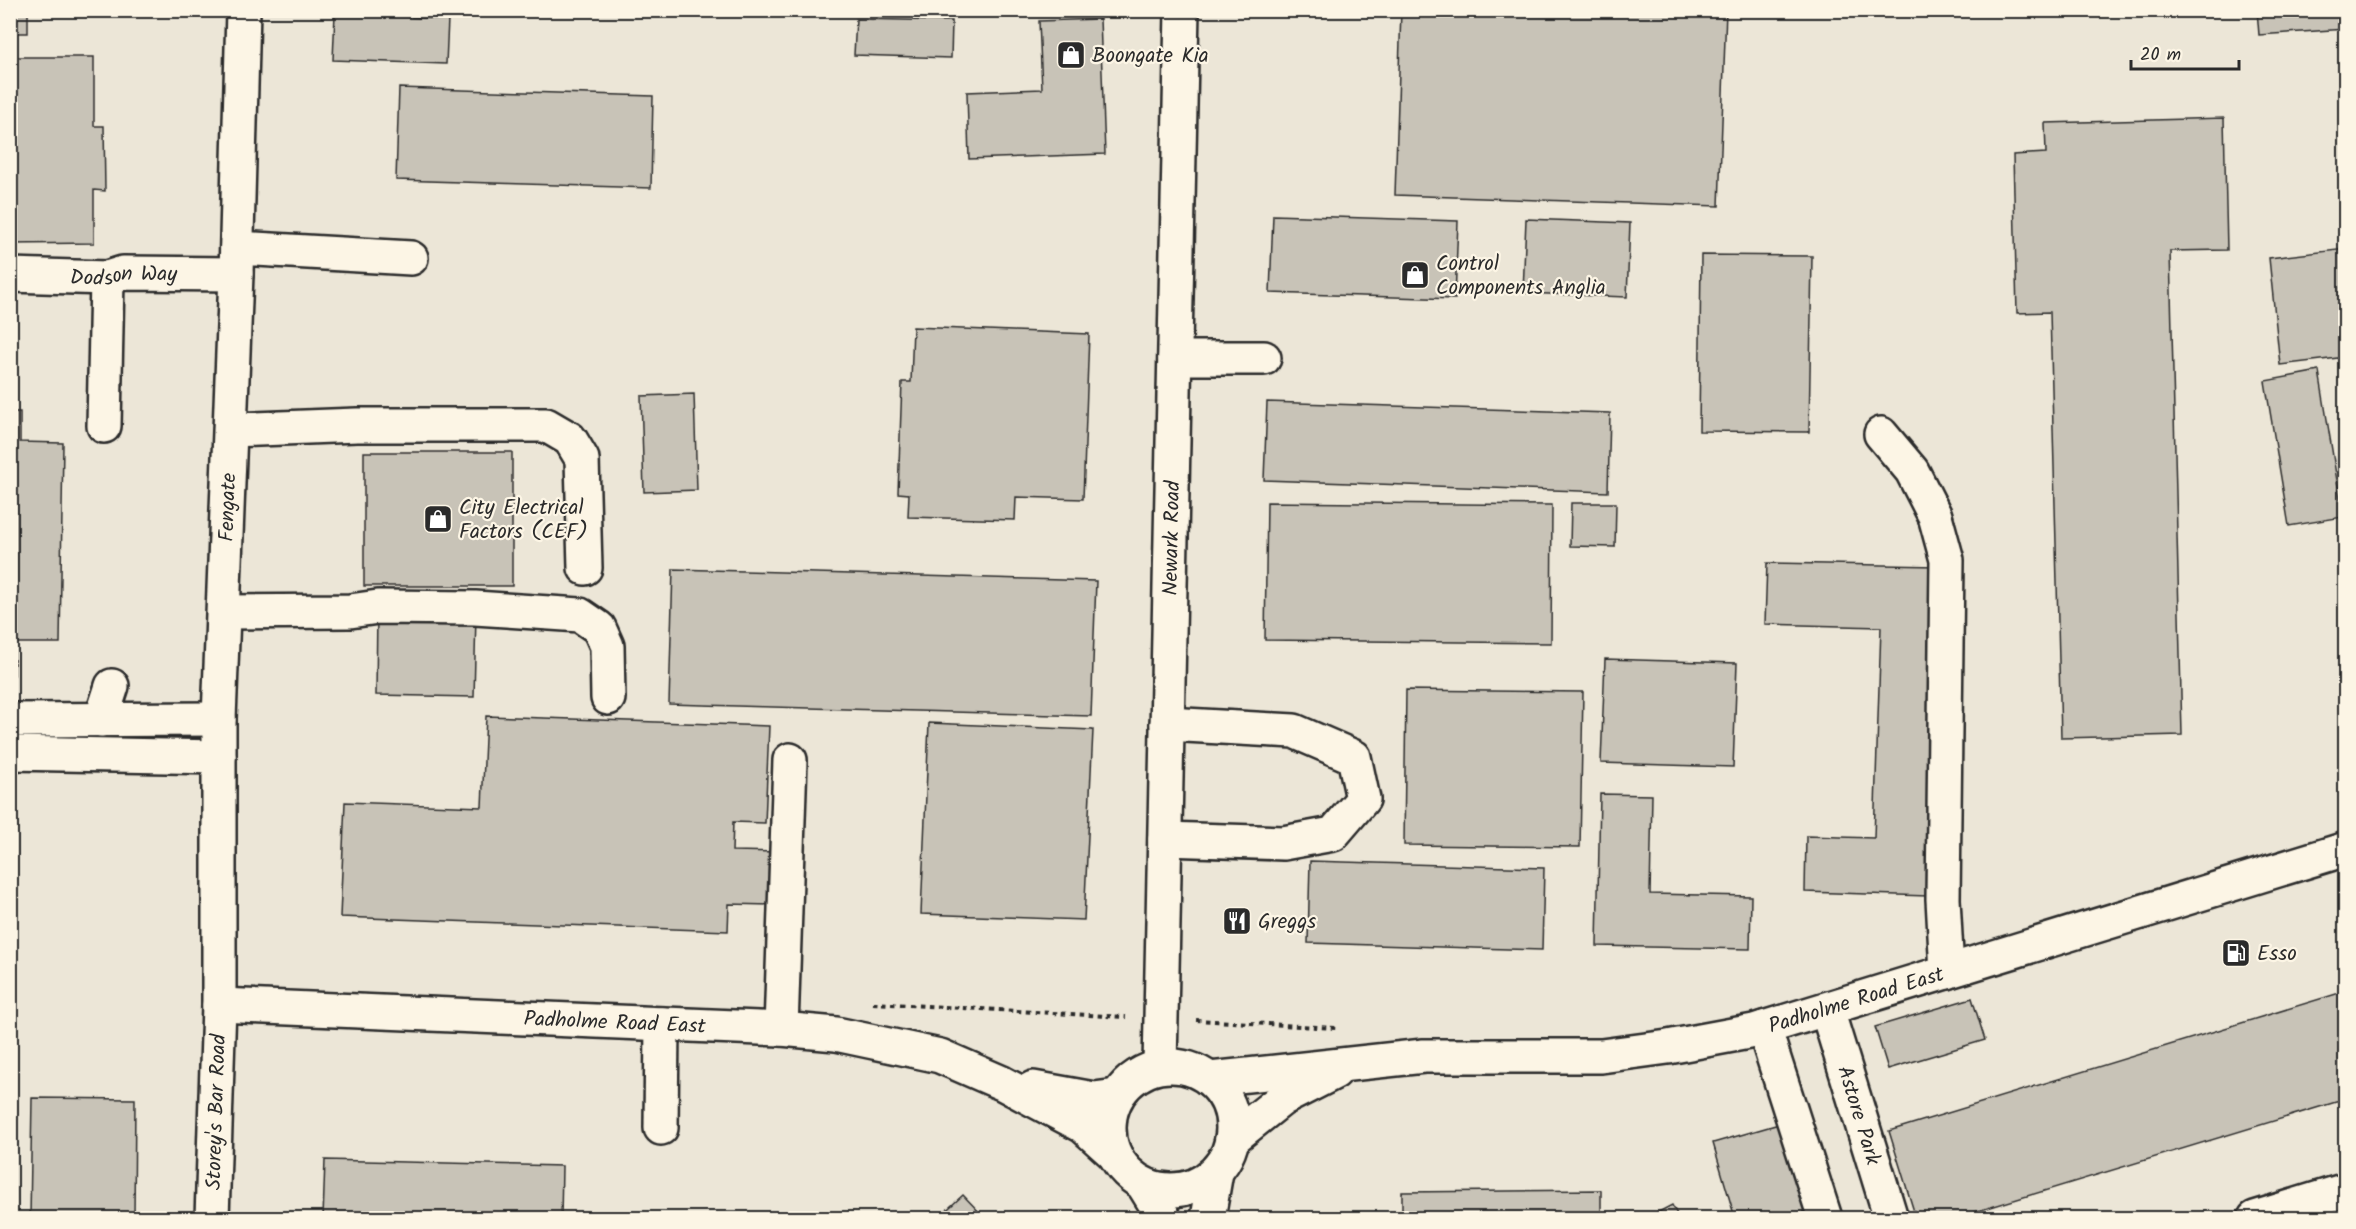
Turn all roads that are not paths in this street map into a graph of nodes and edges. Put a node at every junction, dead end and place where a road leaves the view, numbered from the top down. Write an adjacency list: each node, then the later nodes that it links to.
1 (243, 10): 4 (street, Fengate)
2 (1182, 10): 7 (street, Newark Road)
3 (411, 258): 4 (street, Dodson Way)
4 (237, 261): 6 (street, Dodson Way); 10 (street, Fengate)
5 (10, 275): 6 (street, Dodson Way)
6 (107, 278): 9 (street)
7 (1175, 358): 8 (street); 19 (street, Newark Road)
8 (1264, 358)
9 (104, 426)
10 (231, 430): 12 (street); 13 (street, Fengate)
11 (1881, 434): 25 (street)
12 (585, 568)
13 (224, 612): 15 (street); 16 (street, Fengate)
14 (112, 686): 18 (street)
15 (608, 698)
16 (219, 719): 18 (street); 21 (street, Fengate)
17 (10, 720): 18 (street)
18 (101, 720)
19 (1167, 724): 23 (street, Newark Road); 23 (street)
20 (10, 753): 21 (street)
21 (219, 757): 26 (street, Fengate)
22 (790, 760): 30 (street)
23 (1165, 839): 32 (street, Newark Road)
24 (2346, 849): 25 (street, Padholme Road East)
25 (1947, 972): 27 (street, Padholme Road East)
26 (219, 1005): 28 (street, Padholme Road East); 42 (street, Storey's Bar Road)
27 (1827, 1010): 29 (street, Padholme Road East); 46 (street, Astore Park)
28 (662, 1024): 30 (street, Padholme Road East); 36 (street)
29 (1764, 1028): 31 (street, Padholme Road East); 45 (street)
30 (781, 1029): 34 (street, Padholme Road East)
31 (1350, 1065): 33 (street, Padholme Road East); 37 (street, Padholme Road East)
32 (1160, 1066): 33 (street, Padholme Road East); 35 (street)
33 (1210, 1079): 37 (street, Padholme Road East)
34 (1002, 1083): 35 (street); 38 (street)
35 (1117, 1096): 38 (street)
36 (661, 1128)
37 (1232, 1139): 39 (street, Padholme Road East)
38 (1113, 1154): 40 (street)
39 (1216, 1172): 40 (street); 44 (street)
40 (1143, 1184): 43 (street)
41 (2346, 1190): 47 (street)
42 (212, 1218)
43 (1164, 1218)
44 (1208, 1218)
45 (1825, 1218)
46 (1891, 1218)
47 (2255, 1218)

